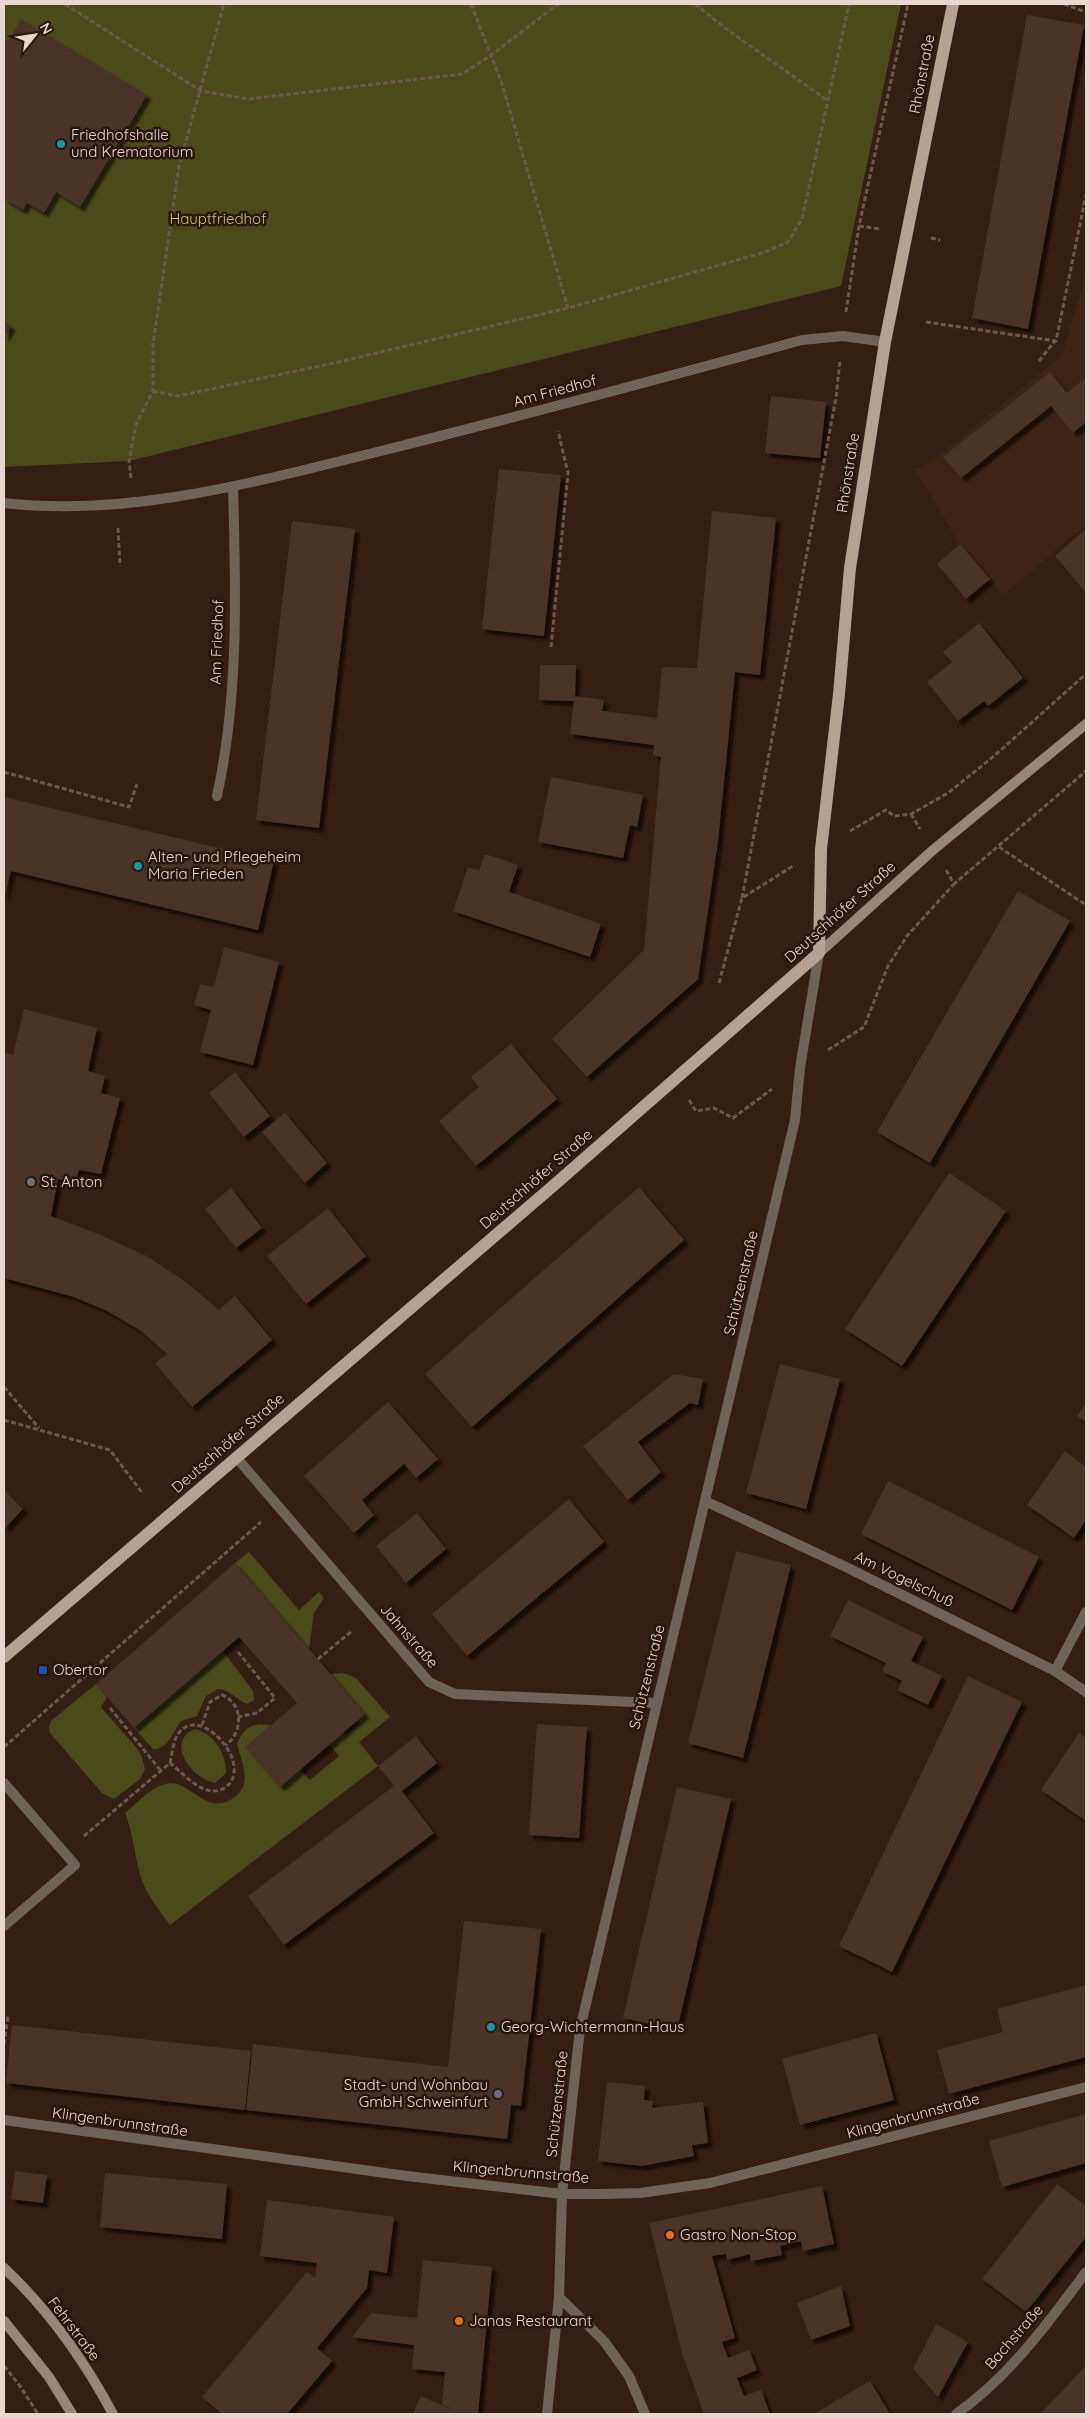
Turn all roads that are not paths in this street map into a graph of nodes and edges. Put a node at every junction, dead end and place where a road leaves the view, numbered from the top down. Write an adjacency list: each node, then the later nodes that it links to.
1 (953, 4): 2 (main road, Rhönstraße)
2 (885, 342): 3 (street, Am Friedhof); 7 (main road, Rhönstraße)
3 (233, 487): 4 (street, Am Friedhof); 6 (street, Am Friedhof)
4 (4, 503)
5 (1086, 724): 7 (main road, Deutschhöfer Straße)
6 (218, 796)
7 (819, 953): 8 (main road, Deutschhöfer Straße); 9 (street, Schützenstraße)
8 (236, 1457): 11 (main road, Deutschhöfer Straße); 14 (street, Jahnstraße)
9 (705, 1500): 12 (street, Am Vogelschuß); 14 (street, Schützenstraße)
10 (1086, 1612): 12 (street)
11 (4, 1657)
12 (1055, 1671): 13 (street, Am Vogelschuß)
13 (1086, 1692)
14 (656, 1703): 19 (street, Schützenstraße)
15 (4, 1782): 16 (street)
16 (4, 1926)
17 (1086, 2087): 19 (street, Klingenbrunnstraße)
18 (4, 2120): 19 (street, Klingenbrunnstraße)
19 (562, 2194): 22 (street, Schützenstraße)
20 (4, 2268): 25 (main road, Fehrstraße)
21 (1086, 2272): 28 (street, Bachstraße)
22 (559, 2297): 26 (street, Schützenstraße); 27 (street)
23 (4, 2321): 24 (main road)
24 (72, 2414)
25 (113, 2414)
26 (547, 2414)
27 (645, 2414)
28 (956, 2414)

